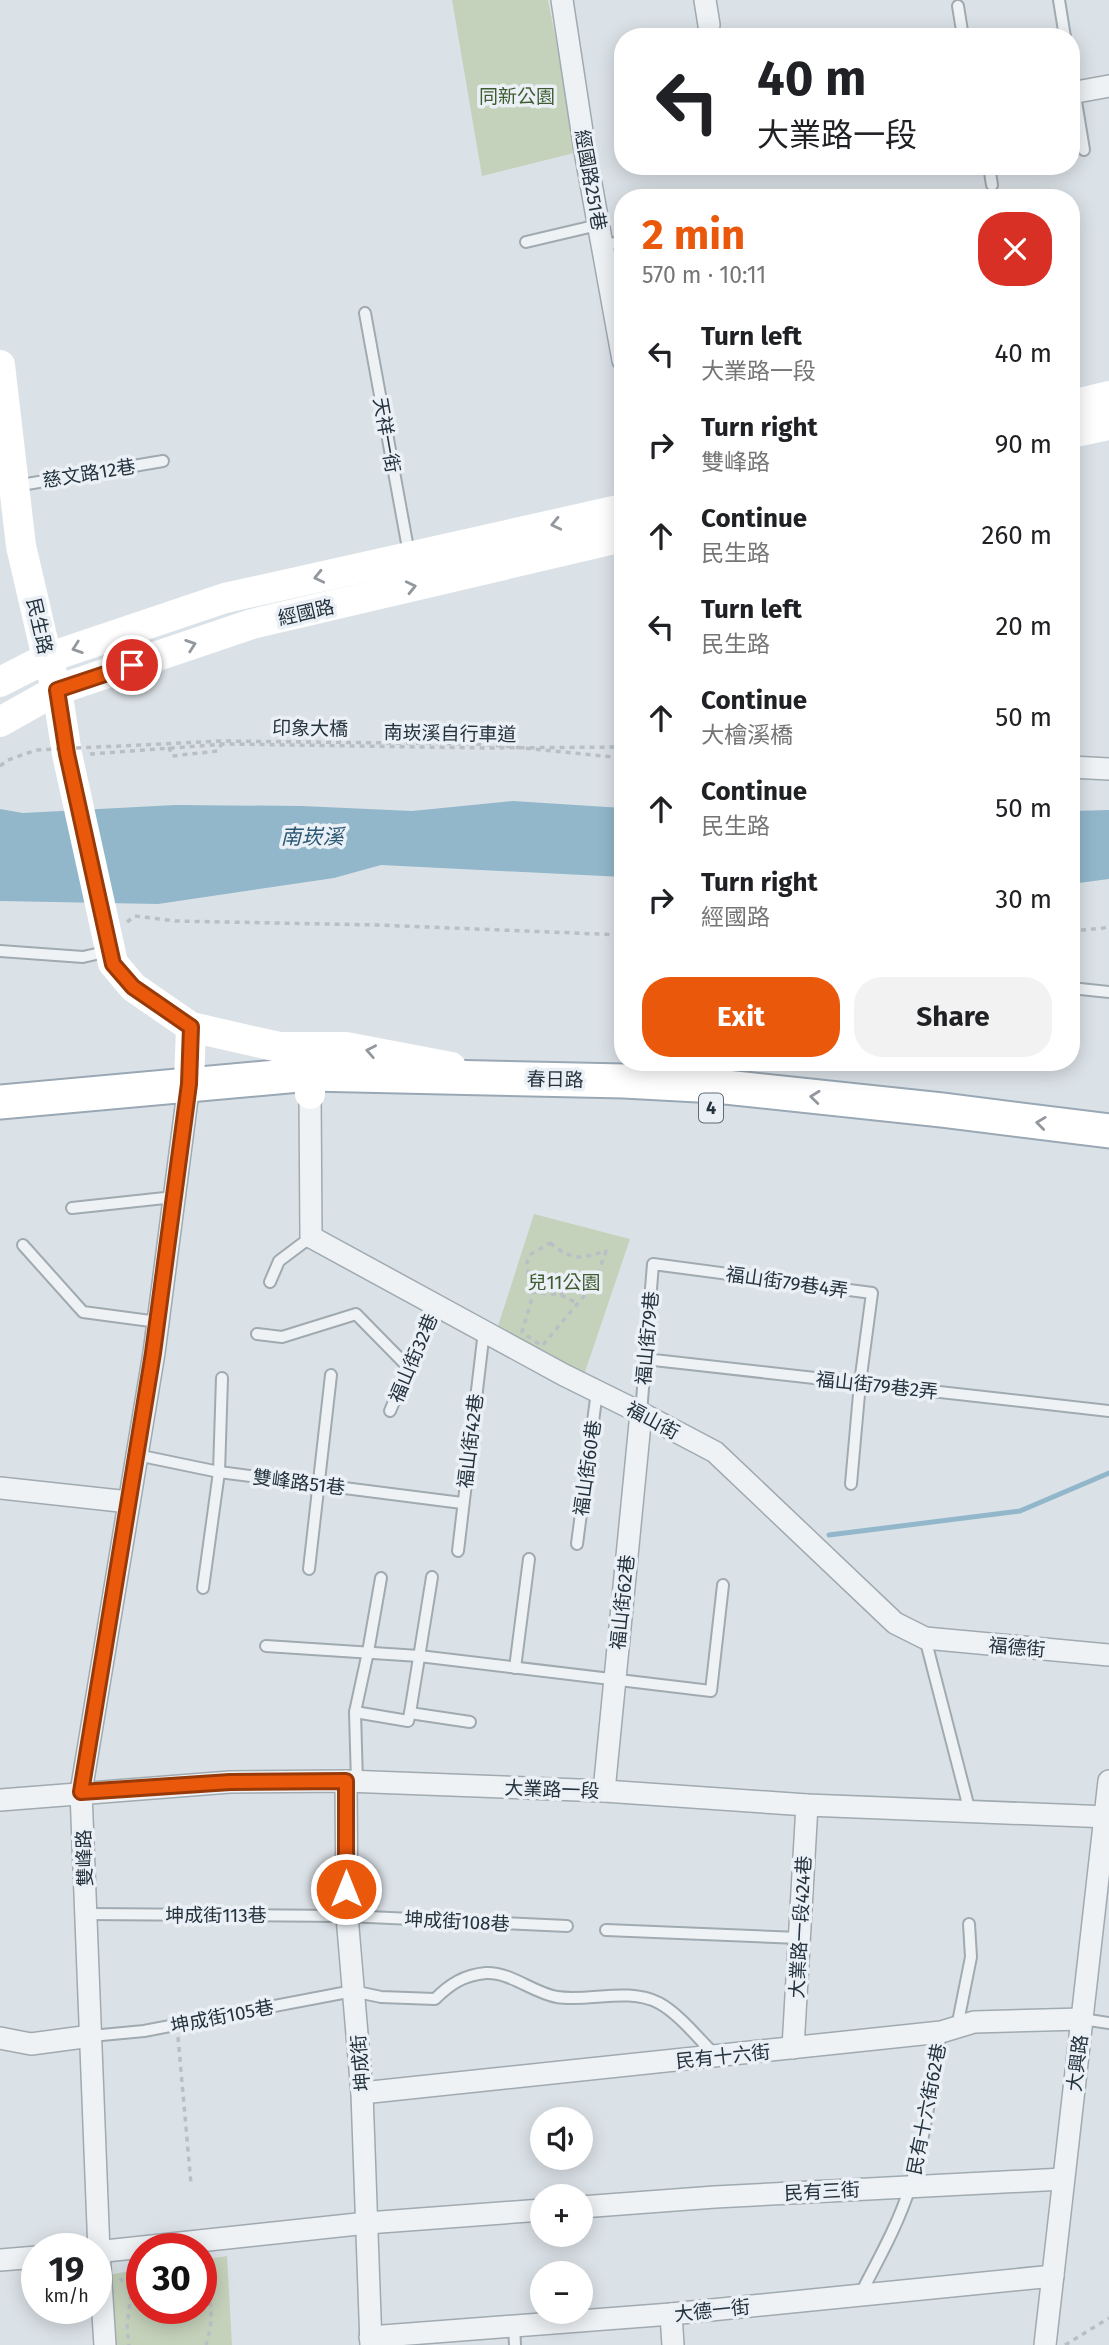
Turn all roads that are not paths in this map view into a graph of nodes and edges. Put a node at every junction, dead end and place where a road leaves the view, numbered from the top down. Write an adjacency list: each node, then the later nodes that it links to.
1 (562, 0): 14 (street, 經國路251巷)
2 (705, 0): 5 (street)
3 (1059, 0): 7 (lane)
4 (958, 6): 6 (lane)
5 (709, 25)
6 (962, 28)
7 (1064, 28)
8 (1109, 86): 9 (street)
9 (1080, 92)
10 (1080, 129): 11 (lane)
11 (1084, 149)
12 (990, 175): 13 (lane)
13 (992, 185)
14 (608, 237): 15 (lane); 16 (street, 經國路251巷)
15 (526, 242)
16 (614, 286)
17 (365, 313): 28 (lane, 天祥一街)
18 (0, 365): 24 (street, 民生路)
19 (1109, 396): 20 (street)
20 (1080, 403)
21 (1109, 425): 22 (street)
22 (1080, 431)
23 (163, 461): 24 (lane, 慈文路12巷)
24 (15, 486): 27 (street, 民生路)
25 (614, 511): 28 (street, 經國路, one-way to 28)
26 (614, 539): 31 (street, 經國路, one-way to 26)
27 (11, 543): 29 (street, 民生路)
28 (410, 557): 29 (street, 經國路, one-way to 29)
29 (47, 658): 30 (street, 經國路); 31 (street, 民生路)
30 (0, 682)
31 (57, 690): 32 (street, 經國路); 35 (street, 民生路)
32 (0, 722)
33 (1080, 767): 34 (street)
34 (1109, 769)
35 (106, 938): 36 (lane); 39 (street)
36 (0, 951)
37 (1080, 989): 38 (lane)
38 (1109, 992)
39 (191, 1027): 40 (street); 43 (street)
40 (279, 1047): 41 (street, one-way to 40); 42 (street)
41 (510, 1079): 42 (main road, 春日路 / 4); 46 (main road, 春日路 / 4, one-way to 41)
42 (310, 1084): 43 (main road, 春日路 / 4); 47 (main road, 春日路 / 4); 50 (street)
43 (188, 1093): 44 (main road, 春日路 / 4); 45 (main road, 春日路 / 4); 48 (street, 雙峰路)
44 (0, 1102)
45 (0, 1120)
46 (1109, 1131)
47 (1109, 1153)
48 (174, 1198): 49 (lane); 55 (street, 雙峰路)
49 (72, 1209)
50 (311, 1237): 53 (lane); 54 (street, 福山街)
51 (23, 1245): 55 (lane)
52 (653, 1264): 58 (lane, 福山街79巷); 62 (lane, 福山街79巷4弄)
53 (270, 1282)
54 (435, 1305): 56 (street, 福山街); 59 (lane, 福山街32巷)
55 (158, 1322): 67 (street, 雙峰路)
56 (484, 1331): 63 (street, 福山街); 73 (lane, 福山街42巷)
57 (257, 1334): 59 (lane)
58 (645, 1359): 62 (lane, 福山街79巷2弄); 66 (lane, 福山街79巷)
59 (408, 1368): 64 (lane, 福山街32巷)
60 (331, 1376): 70 (lane)
61 (222, 1378): 68 (lane)
62 (860, 1383): 65 (lane, 福山街79巷2弄); 69 (lane)
63 (597, 1391): 66 (street, 福山街); 74 (lane, 福山街60巷)
64 (390, 1410)
65 (1109, 1411)
66 (641, 1413): 82 (street, 福山街); 88 (street, 福山街62巷)
67 (137, 1455): 68 (lane, 雙峰路51巷); 72 (street, 雙峰路)
68 (219, 1472): 70 (lane, 雙峰路51巷); 81 (lane)
69 (851, 1484)
70 (318, 1485): 73 (lane, 雙峰路51巷); 77 (lane)
71 (0, 1488): 72 (street)
72 (129, 1502): 95 (street, 雙峰路)
73 (462, 1503): 75 (lane, 福山街42巷)
74 (577, 1544)
75 (458, 1551)
76 (529, 1559): 87 (lane)
77 (309, 1569)
78 (432, 1577): 86 (lane)
79 (381, 1578): 84 (lane)
80 (723, 1585): 88 (lane)
81 (203, 1588)
82 (925, 1638): 85 (street, 福德街); 98 (lane)
83 (266, 1646): 84 (lane)
84 (369, 1652): 86 (lane); 89 (lane)
85 (1109, 1655)
86 (419, 1656): 87 (lane); 90 (lane)
87 (515, 1668): 88 (lane)
88 (615, 1679): 94 (street, 福山街62巷)
89 (355, 1712): 90 (lane); 93 (lane)
90 (410, 1713): 91 (lane)
91 (470, 1721)
92 (1109, 1781): 99 (street, 大興路)
93 (351, 1782): 94 (street, 大業路一段); 95 (street, 大業路一段); 101 (street, 坤成街)
94 (604, 1791): 97 (street, 大業路一段)
95 (81, 1792): 96 (street, 大業路一段); 100 (street, 雙峰路)
96 (0, 1800)
97 (807, 1805): 98 (street, 大業路一段); 105 (street, 大業路一段424巷)
98 (970, 1812): 99 (street, 大業路一段)
99 (1107, 1817): 107 (street, 大興路)
100 (86, 1914): 101 (lane, 坤成街113巷); 110 (street, 雙峰路)
101 (347, 1916): 103 (lane, 坤成街108巷); 106 (street, 坤成街)
102 (969, 1924): 109 (lane, 民有十六街62巷)
103 (567, 1926)
104 (606, 1930): 105 (lane)
105 (799, 1938): 112 (street, 大業路一段424巷)
106 (353, 1991): 110 (lane, 坤成街105巷); 113 (lane); 114 (street, 坤成街)
107 (1082, 2019): 108 (lane); 109 (street, 民有十六街); 115 (street, 大興路)
108 (1109, 2023)
109 (949, 2029): 112 (street, 民有十六街); 116 (lane, 民有十六街62巷)
110 (90, 2036): 111 (street); 120 (street, 雙峰路)
111 (0, 2038)
112 (793, 2048): 113 (street, 民有十六街)
113 (716, 2056): 114 (street, 民有十六街)
114 (362, 2093): 119 (street, 坤成街)
115 (1063, 2179): 116 (street, 民有三街); 124 (street, 大興路)
116 (910, 2186): 117 (street, 民有三街); 125 (lane, 民有十六街62巷)
117 (593, 2206)
118 (530, 2211): 119 (street)
119 (367, 2223): 121 (street); 129 (street, 坤成街)
120 (96, 2233)
121 (112, 2250)
122 (21, 2258): 123 (street)
123 (0, 2260)
124 (1052, 2276): 125 (street, 大德一街); 132 (street, 大興路)
125 (860, 2295): 126 (street, 大德一街)
126 (671, 2314): 128 (street, 大德一街); 131 (street)
127 (103, 2324): 130 (street, 雙峰路)
128 (514, 2336): 129 (street, 大德一街)
129 (371, 2341)
130 (105, 2345)
131 (673, 2345)
132 (1045, 2345)

